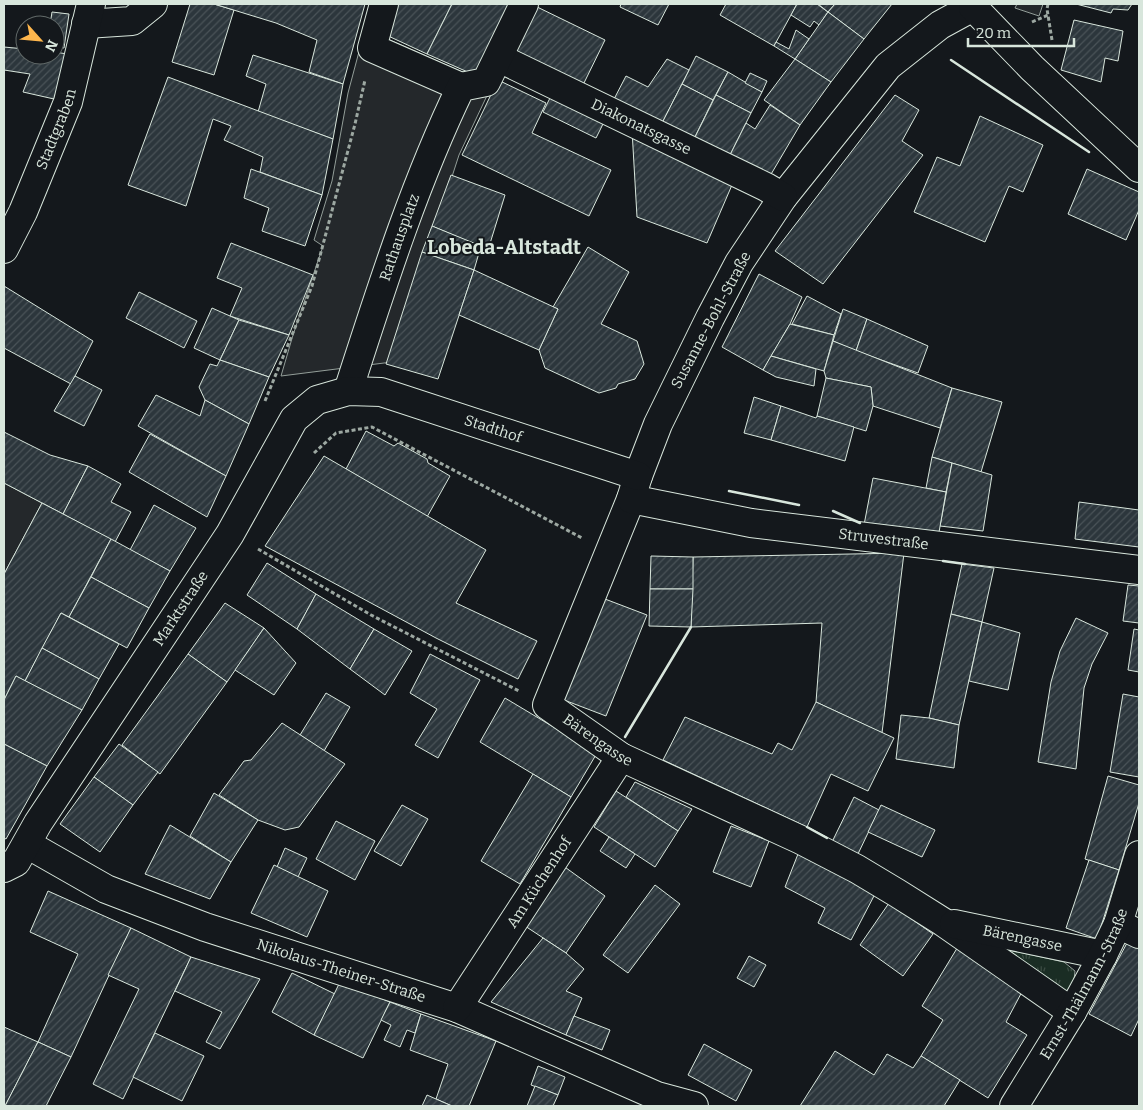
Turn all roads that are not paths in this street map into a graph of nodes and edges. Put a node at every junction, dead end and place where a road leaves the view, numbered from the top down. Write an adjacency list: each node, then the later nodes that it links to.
1 (153, 4): 5 (street)
2 (384, 4): 7 (street)
3 (524, 4): 6 (street)
4 (974, 5): 8 (street); 9 (street, Susanne-Bohl-Straße)
5 (89, 14): 10 (street, Stadtgraben)
6 (499, 58): 7 (street); 9 (street, Diakonatsgasse)
7 (461, 87): 11 (street, Rathausplatz)
8 (1139, 168)
9 (783, 197): 12 (street, Susanne-Bohl-Straße)
10 (4, 249)
11 (348, 391): 12 (street, Stadthof); 16 (street, Marktstraße)
12 (634, 487): 13 (street, Struvestraße); 14 (street, Susanne-Bohl-Straße)
13 (1139, 570)
14 (547, 705): 15 (street, Bärengasse)
15 (621, 757): 19 (street, Bärengasse); 22 (street, Am Küchenhof)
16 (27, 844): 18 (street, Marktstraße); 22 (street, Nikolaus-Theiner-Straße)
17 (1139, 855): 20 (street, Ernst-Thälmann-Straße)
18 (4, 868)
19 (943, 922): 21 (street, Bärengasse); 23 (street, Bärengasse)
20 (1129, 929): 21 (street, Ernst-Thälmann-Straße)
21 (1103, 955): 23 (street, Ernst-Thälmann-Straße)
22 (457, 1008): 24 (street, Nikolaus-Theiner-Straße)
23 (1072, 1012): 26 (street, Ernst-Thälmann-Straße)
24 (660, 1101): 25 (street, Nikolaus-Theiner-Straße)
25 (694, 1106)
26 (1014, 1106)

